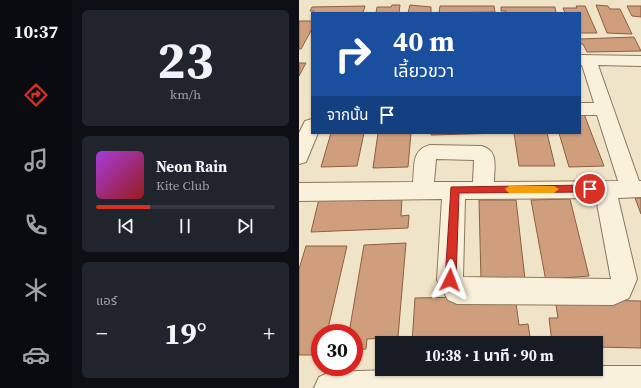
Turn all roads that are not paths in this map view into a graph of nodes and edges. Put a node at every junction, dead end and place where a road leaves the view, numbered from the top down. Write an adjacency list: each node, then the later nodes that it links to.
1 (584, 60): 2 (street); 4 (street)
2 (641, 61)
3 (581, 109): 4 (street)
4 (604, 109): 8 (street)
5 (311, 127): 6 (street)
6 (299, 157)
7 (605, 189): 8 (street); 10 (street); 11 (street)
8 (636, 189)
9 (423, 190): 10 (street); 11 (street); 12 (street)
10 (454, 190): 11 (street)
11 (483, 190)
12 (299, 192)
13 (641, 381): 14 (street)
14 (330, 388)

